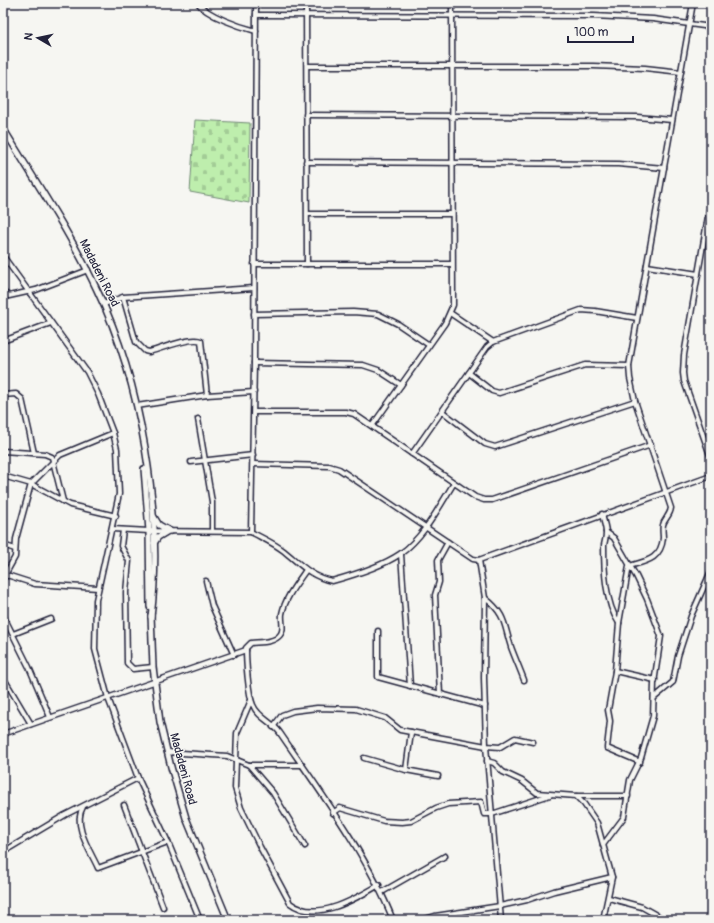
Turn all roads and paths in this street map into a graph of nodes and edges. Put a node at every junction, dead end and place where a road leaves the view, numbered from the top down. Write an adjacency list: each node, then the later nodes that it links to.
1 (198, 3): 11 (street)
2 (256, 3): 7 (street)
3 (306, 3): 6 (street)
4 (452, 3): 8 (street)
5 (693, 3): 9 (street)
6 (306, 15): 7 (street); 8 (street); 12 (street)
7 (256, 16): 11 (street)
8 (452, 16): 9 (street); 13 (street)
9 (690, 23): 10 (street); 14 (street)
10 (711, 27)
11 (256, 31): 26 (street)
12 (307, 66): 13 (street); 15 (street)
13 (453, 66): 14 (street); 16 (street)
14 (681, 72): 17 (street)
15 (306, 114): 16 (street); 19 (street)
16 (453, 115): 17 (street); 20 (street)
17 (672, 120): 21 (street)
18 (3, 128): 30 (street, Madadeni Road)
19 (306, 162): 20 (street); 23 (street)
20 (453, 164): 21 (street); 24 (street)
21 (664, 168): 29 (street)
22 (711, 199): 31 (street)
23 (308, 214): 24 (street); 27 (street)
24 (451, 214): 28 (street)
25 (3, 256): 33 (street)
26 (254, 264): 27 (street); 32 (street)
27 (307, 264): 28 (street)
28 (452, 264): 37 (street)
29 (647, 266): 31 (street); 39 (street)
30 (88, 270): 33 (street); 36 (street, Madadeni Road)
31 (698, 274): 64 (street)
32 (254, 288): 35 (street); 38 (street)
33 (27, 291): 34 (street); 40 (street)
34 (3, 292)
35 (123, 297): 36 (street); 50 (street)
36 (104, 304): 52 (street, Madadeni Road)
37 (450, 313): 42 (street); 43 (street)
38 (254, 314): 43 (street); 44 (street)
39 (637, 318): 42 (street); 45 (street)
40 (50, 322): 41 (street); 57 (street)
41 (3, 341)
42 (493, 342): 46 (street)
43 (428, 346): 47 (street)
44 (254, 363): 47 (street); 48 (street)
45 (629, 366): 46 (street); 51 (street)
46 (469, 373): 54 (street)
47 (401, 385): 56 (street)
48 (254, 392): 50 (street); 53 (street)
49 (3, 395): 61 (street)
50 (207, 395): 52 (street)
51 (635, 401): 54 (street); 59 (street)
52 (137, 406): 58 (street, Madadeni Road)
53 (254, 412): 56 (street); 63 (street)
54 (443, 412): 62 (street)
55 (198, 419): 66 (street)
56 (372, 426): 62 (street)
57 (113, 433): 65 (street); 77 (street)
58 (143, 442): 75 (street, Madadeni Road); 81 (street, Madadeni Road)
59 (651, 445): 71 (street); 73 (street)
60 (3, 451): 61 (street)
61 (34, 453): 65 (street)
62 (412, 454): 71 (street)
63 (253, 455): 66 (street); 68 (street)
64 (711, 458)
65 (54, 460): 72 (street); 74 (street)
66 (206, 461): 67 (street); 83 (street)
67 (191, 462)
68 (253, 464): 78 (street); 84 (street)
69 (3, 476): 72 (street)
70 (711, 476): 73 (street)
71 (454, 483): 78 (street)
72 (31, 484): 74 (street); 89 (street)
73 (666, 492): 76 (street); 92 (street)
74 (63, 501): 77 (street)
75 (152, 510): 81 (street, Madadeni Road); 82 (street)
76 (602, 514): 85 (street); 91 (street)
77 (116, 516): 79 (street)
78 (425, 528): 86 (street); 90 (street)
79 (112, 529): 80 (street); 97 (street)
80 (123, 530): 81 (street); 107 (street)
81 (152, 531): 82 (street); 87 (street, Madadeni Road); 100 (street, Madadeni Road)
82 (169, 531): 83 (street); 87 (street)
83 (212, 531): 84 (street)
84 (252, 532): 93 (street)
85 (606, 532): 92 (street); 102 (street)
86 (448, 542): 91 (street); 114 (street)
87 (154, 544): 100 (street, Madadeni Road)
88 (3, 545): 89 (street)
89 (15, 549): 95 (street)
90 (400, 554): 93 (street); 113 (street)
91 (479, 560): 98 (street)
92 (629, 566): 102 (street); 112 (street)
93 (306, 570): 105 (street)
94 (711, 571): 116 (street)
95 (4, 576): 97 (street)
96 (206, 581): 106 (street)
97 (98, 588): 115 (street)
98 (485, 598): 111 (street); 118 (street)
99 (3, 615): 104 (street)
100 (151, 616): 107 (street, Madadeni Road)
101 (51, 619): 104 (street)
102 (619, 623): 108 (street)
103 (378, 631): 113 (street)
104 (13, 634): 119 (street)
105 (246, 650): 106 (street); 117 (street)
106 (234, 655): 110 (street)
107 (153, 666): 110 (street, Madadeni Road)
108 (615, 671): 112 (street); 130 (street)
109 (3, 677): 120 (street)
110 (155, 680): 115 (street); 126 (street, Madadeni Road)
111 (524, 680)
112 (655, 680): 116 (street)
113 (410, 686): 114 (street)
114 (440, 694): 118 (street)
115 (108, 698): 119 (street); 135 (street)
116 (654, 698): 130 (street)
117 (251, 700): 121 (street); 127 (street)
118 (485, 706): 125 (street)
119 (50, 717): 120 (street)
120 (31, 724): 123 (street)
121 (274, 727): 122 (street); 132 (street)
122 (411, 732): 125 (street); 133 (street)
123 (3, 734)
124 (533, 742): 125 (street)
125 (486, 746): 129 (street)
126 (167, 752): 127 (street); 156 (street, Madadeni Road)
127 (234, 758): 131 (street); 150 (street)
128 (364, 758): 133 (street)
129 (487, 761): 136 (street); 142 (street)
130 (640, 762): 138 (street)
131 (249, 765): 132 (street); 145 (street)
132 (301, 765): 141 (street)
133 (406, 770): 134 (street)
134 (438, 776)
135 (138, 778): 140 (street); 143 (street)
136 (550, 795): 137 (street); 142 (street)
137 (576, 796): 138 (street); 144 (street)
138 (628, 796): 144 (street)
139 (124, 806): 147 (street)
140 (83, 807): 146 (street); 147 (street)
141 (334, 813): 142 (street); 150 (street)
142 (492, 814): 153 (street)
143 (168, 842): 147 (street); 155 (street)
144 (602, 845): 149 (street)
145 (305, 846)
146 (3, 852)
147 (142, 853): 154 (street)
148 (445, 856): 151 (street)
149 (612, 877): 152 (street); 153 (street)
150 (379, 885): 151 (street)
151 (382, 892): 157 (street)
152 (609, 898): 160 (street); 161 (street)
153 (500, 906): 158 (street); 159 (street)
154 (163, 907)
155 (200, 920)
156 (228, 920)
157 (393, 920)
158 (422, 920)
159 (501, 920)
160 (602, 920)
161 (665, 920)

